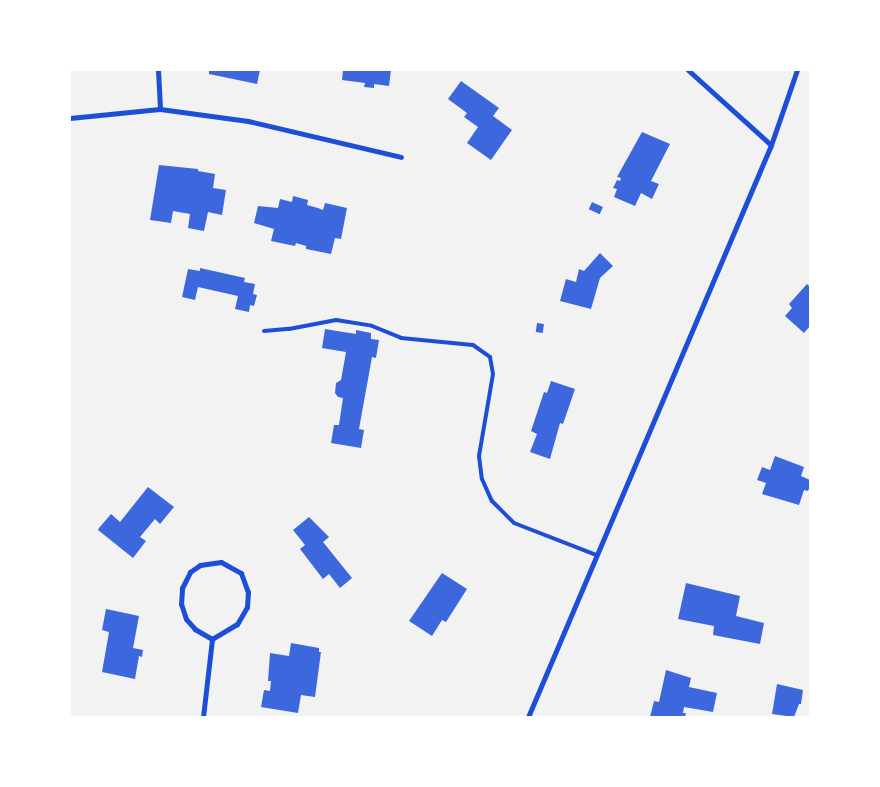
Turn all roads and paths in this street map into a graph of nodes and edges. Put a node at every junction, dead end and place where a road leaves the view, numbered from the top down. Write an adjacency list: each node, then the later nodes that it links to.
1 (158, 70): 4 (street)
2 (688, 70): 6 (street)
3 (797, 70): 6 (street)
4 (160, 109): 5 (street); 7 (street)
5 (70, 118)
6 (771, 145): 9 (street)
7 (401, 157)
8 (264, 332): 9 (lane)
9 (596, 556): 12 (street)
10 (212, 639): 10 (street); 11 (street)
11 (203, 717)
12 (528, 717)

